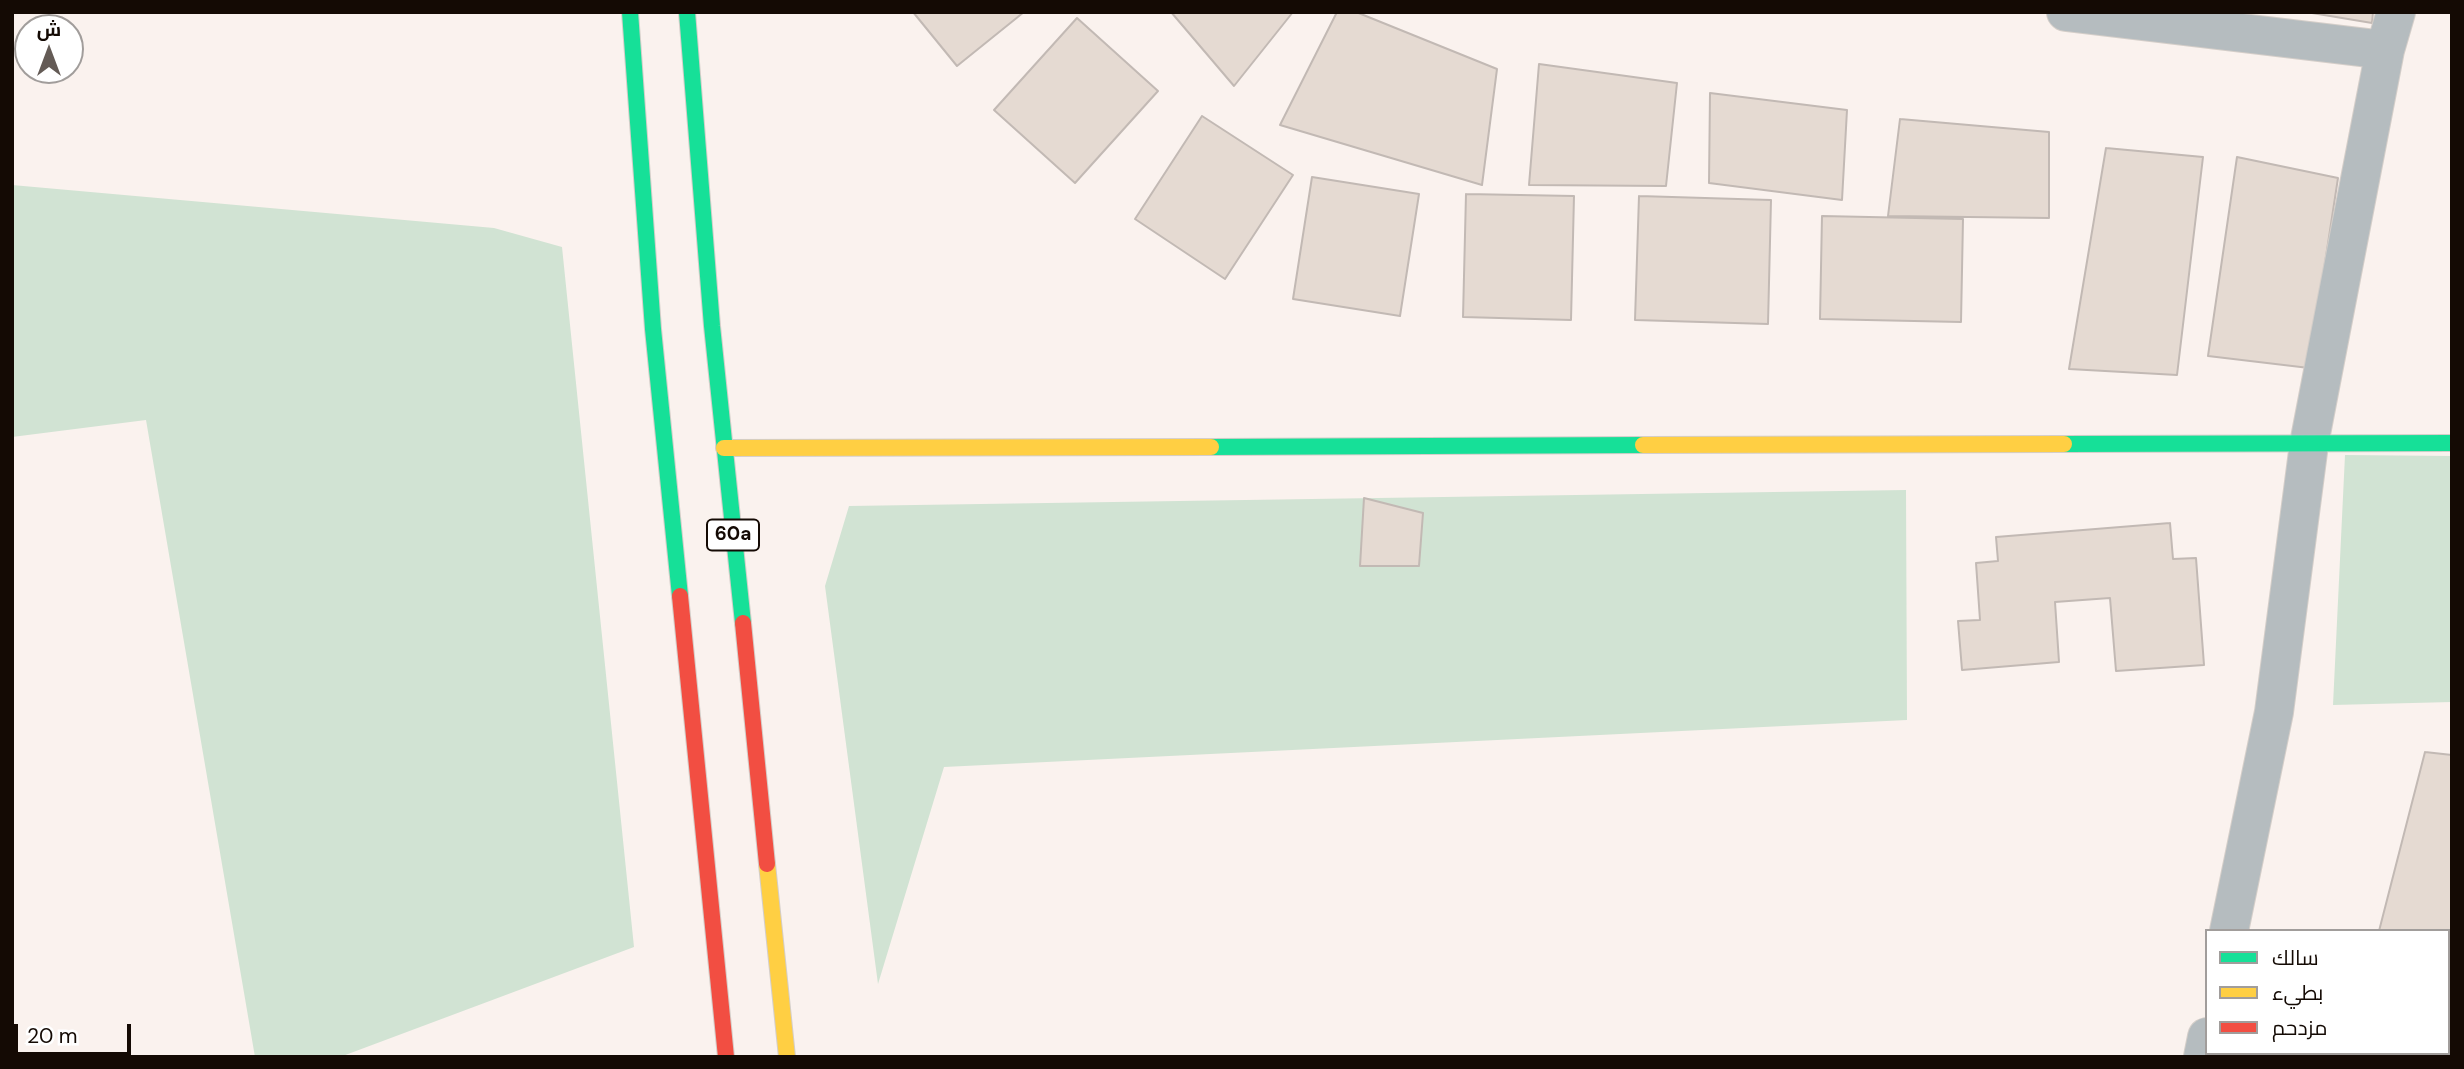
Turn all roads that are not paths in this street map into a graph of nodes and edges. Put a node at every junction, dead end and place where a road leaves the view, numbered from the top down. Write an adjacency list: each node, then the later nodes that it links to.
1 (630, 12): 10 (main road, 60a)
2 (687, 12): 8 (main road, 60a)
3 (2066, 12): 5 (street)
4 (2396, 12): 5 (street)
5 (2385, 50): 7 (street)
6 (2452, 443): 7 (main road)
7 (2309, 444): 8 (main road); 9 (street)
8 (724, 448): 11 (main road, 60a)
9 (2229, 929)
10 (726, 1057)
11 (787, 1057)

